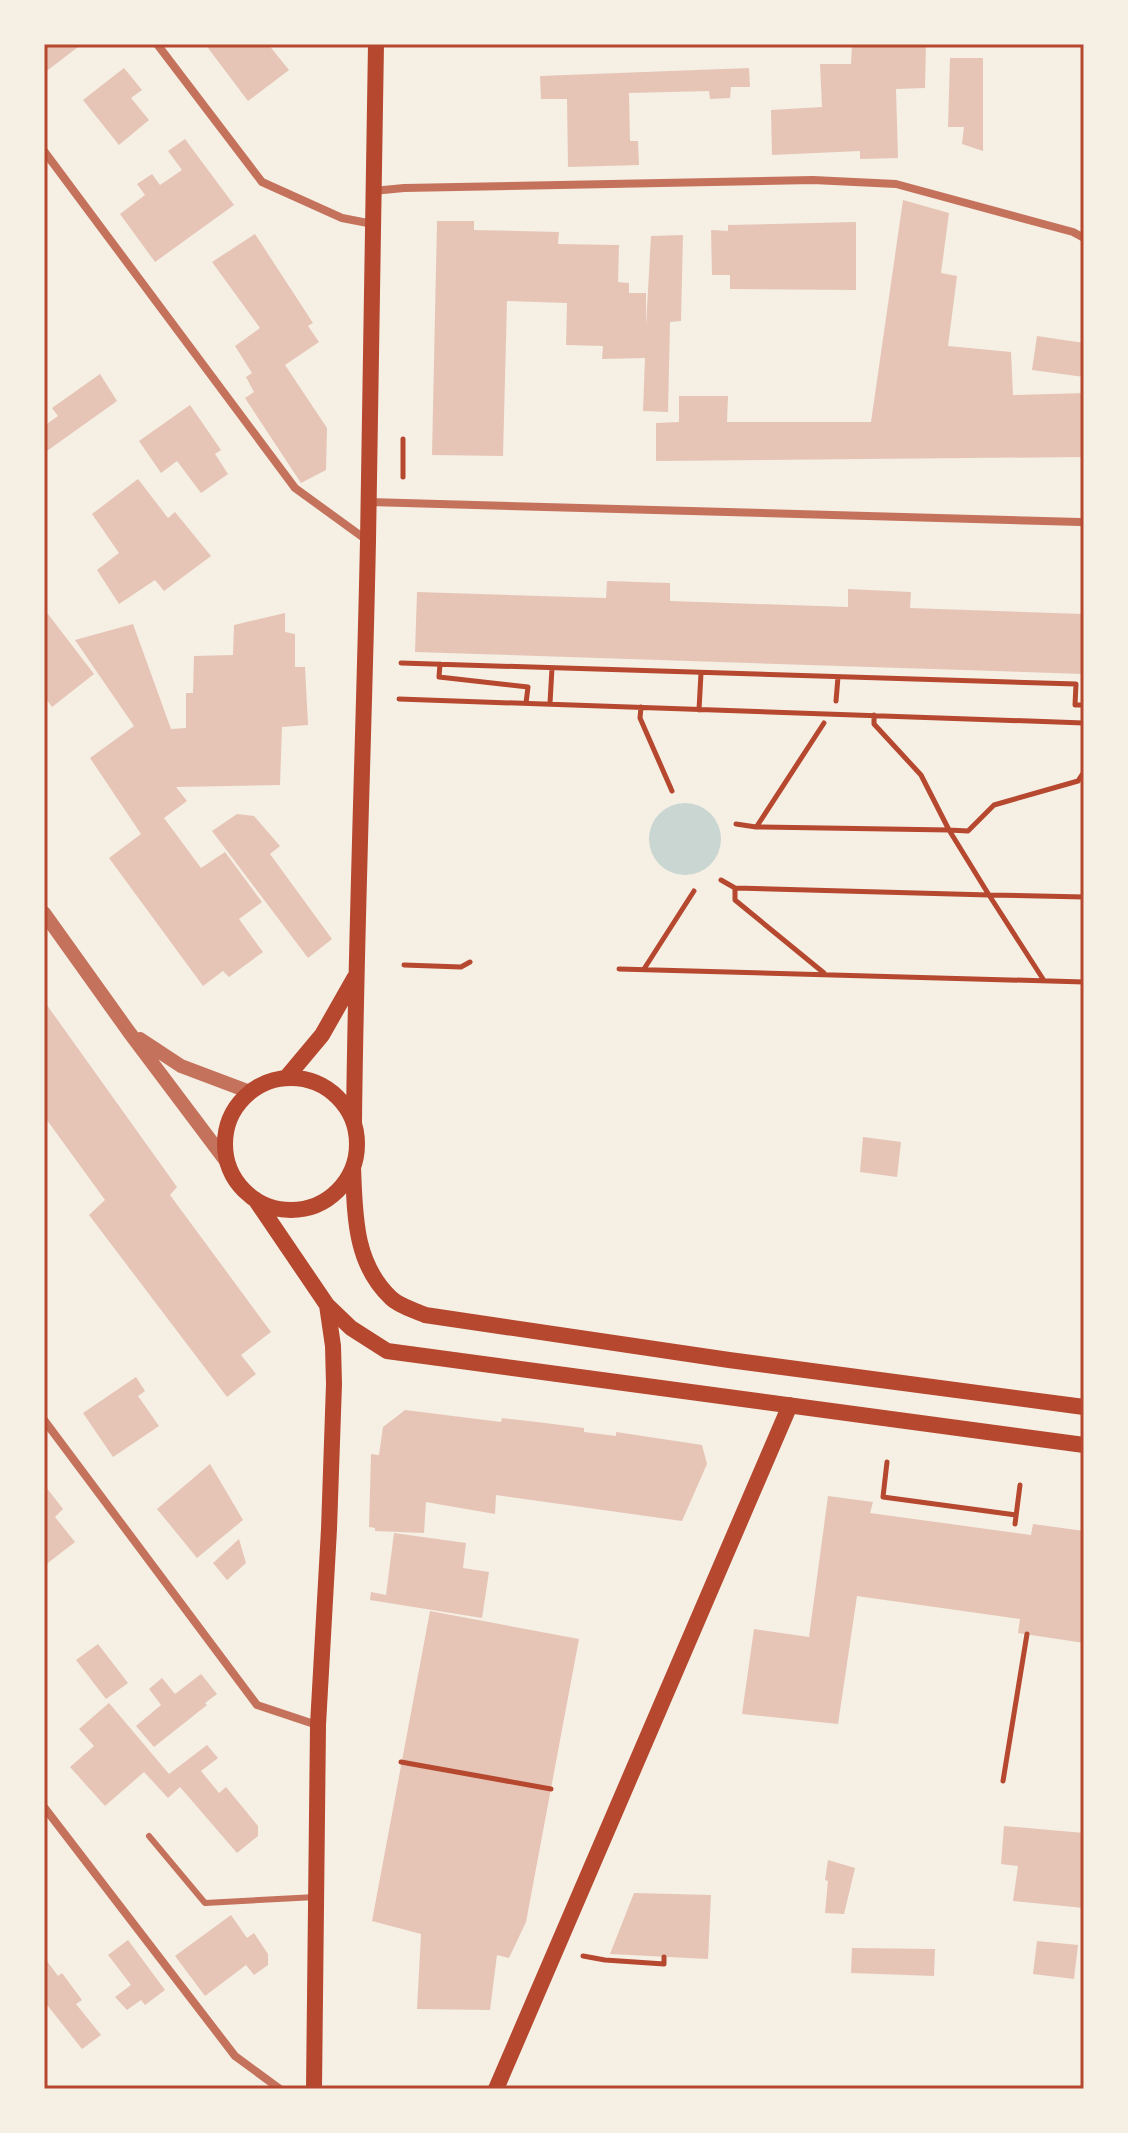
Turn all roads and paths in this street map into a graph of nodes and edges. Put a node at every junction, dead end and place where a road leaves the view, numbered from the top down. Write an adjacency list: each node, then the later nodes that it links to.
1 (157, 44): 5 (street)
2 (376, 44): 4 (main road)
3 (44, 151): 9 (street)
4 (372, 191): 5 (main road); 6 (street)
5 (373, 224): 7 (main road)
6 (1084, 238)
7 (368, 502): 8 (street); 9 (main road)
8 (1080, 522)
9 (368, 541): 41 (main road)
10 (401, 663): 11 (path)
11 (440, 664): 12 (path); 17 (path)
12 (552, 668): 13 (path); 18 (path)
13 (701, 673): 14 (path); 21 (path)
14 (838, 677): 16 (path); 19 (path)
15 (399, 699): 17 (path)
16 (836, 701)
17 (526, 703): 18 (path)
18 (550, 704): 20 (path)
19 (1084, 705)
20 (641, 707): 21 (path); 26 (path)
21 (699, 710): 22 (path)
22 (874, 715): 24 (path); 29 (path)
23 (824, 723): 28 (path)
24 (1084, 723)
25 (1084, 772): 29 (path)
26 (672, 791)
27 (736, 824): 28 (path)
28 (756, 827): 29 (path)
29 (949, 830): 33 (path)
30 (721, 880): 31 (path)
31 (735, 888): 33 (path); 40 (path)
32 (694, 891): 39 (path)
33 (989, 895): 34 (path); 42 (path)
34 (1084, 897)
35 (44, 913): 44 (street)
36 (470, 962): 37 (path)
37 (404, 965)
38 (619, 969): 39 (path)
39 (644, 969): 40 (path)
40 (824, 974): 42 (path)
41 (356, 976): 45 (main road); 47 (main road)
42 (1044, 980): 43 (path)
43 (1084, 982)
44 (129, 1032): 46 (street); 48 (street)
45 (286, 1078): 46 (main road); 47 (main road)
46 (250, 1092): 48 (main road)
47 (354, 1122): 49 (main road)
48 (229, 1165): 50 (main road)
49 (353, 1167): 50 (main road); 53 (main road)
50 (255, 1199): 51 (main road)
51 (327, 1305): 52 (main road); 61 (main road)
52 (790, 1405): 55 (main road); 72 (main road)
53 (1084, 1407)
54 (44, 1420): 61 (street)
55 (1084, 1445)
56 (887, 1462): 58 (path)
57 (1020, 1485): 58 (path)
58 (1016, 1515): 59 (path)
59 (1015, 1524)
60 (1027, 1634): 63 (path)
61 (318, 1725): 67 (main road)
62 (401, 1762): 64 (path)
63 (1003, 1781)
64 (551, 1789)
65 (44, 1807): 70 (street)
66 (149, 1836): 67 (lane)
67 (316, 1897): 71 (main road)
68 (578, 1955): 69 (path)
69 (664, 1957)
70 (280, 2089)
71 (314, 2089)
72 (496, 2089)

